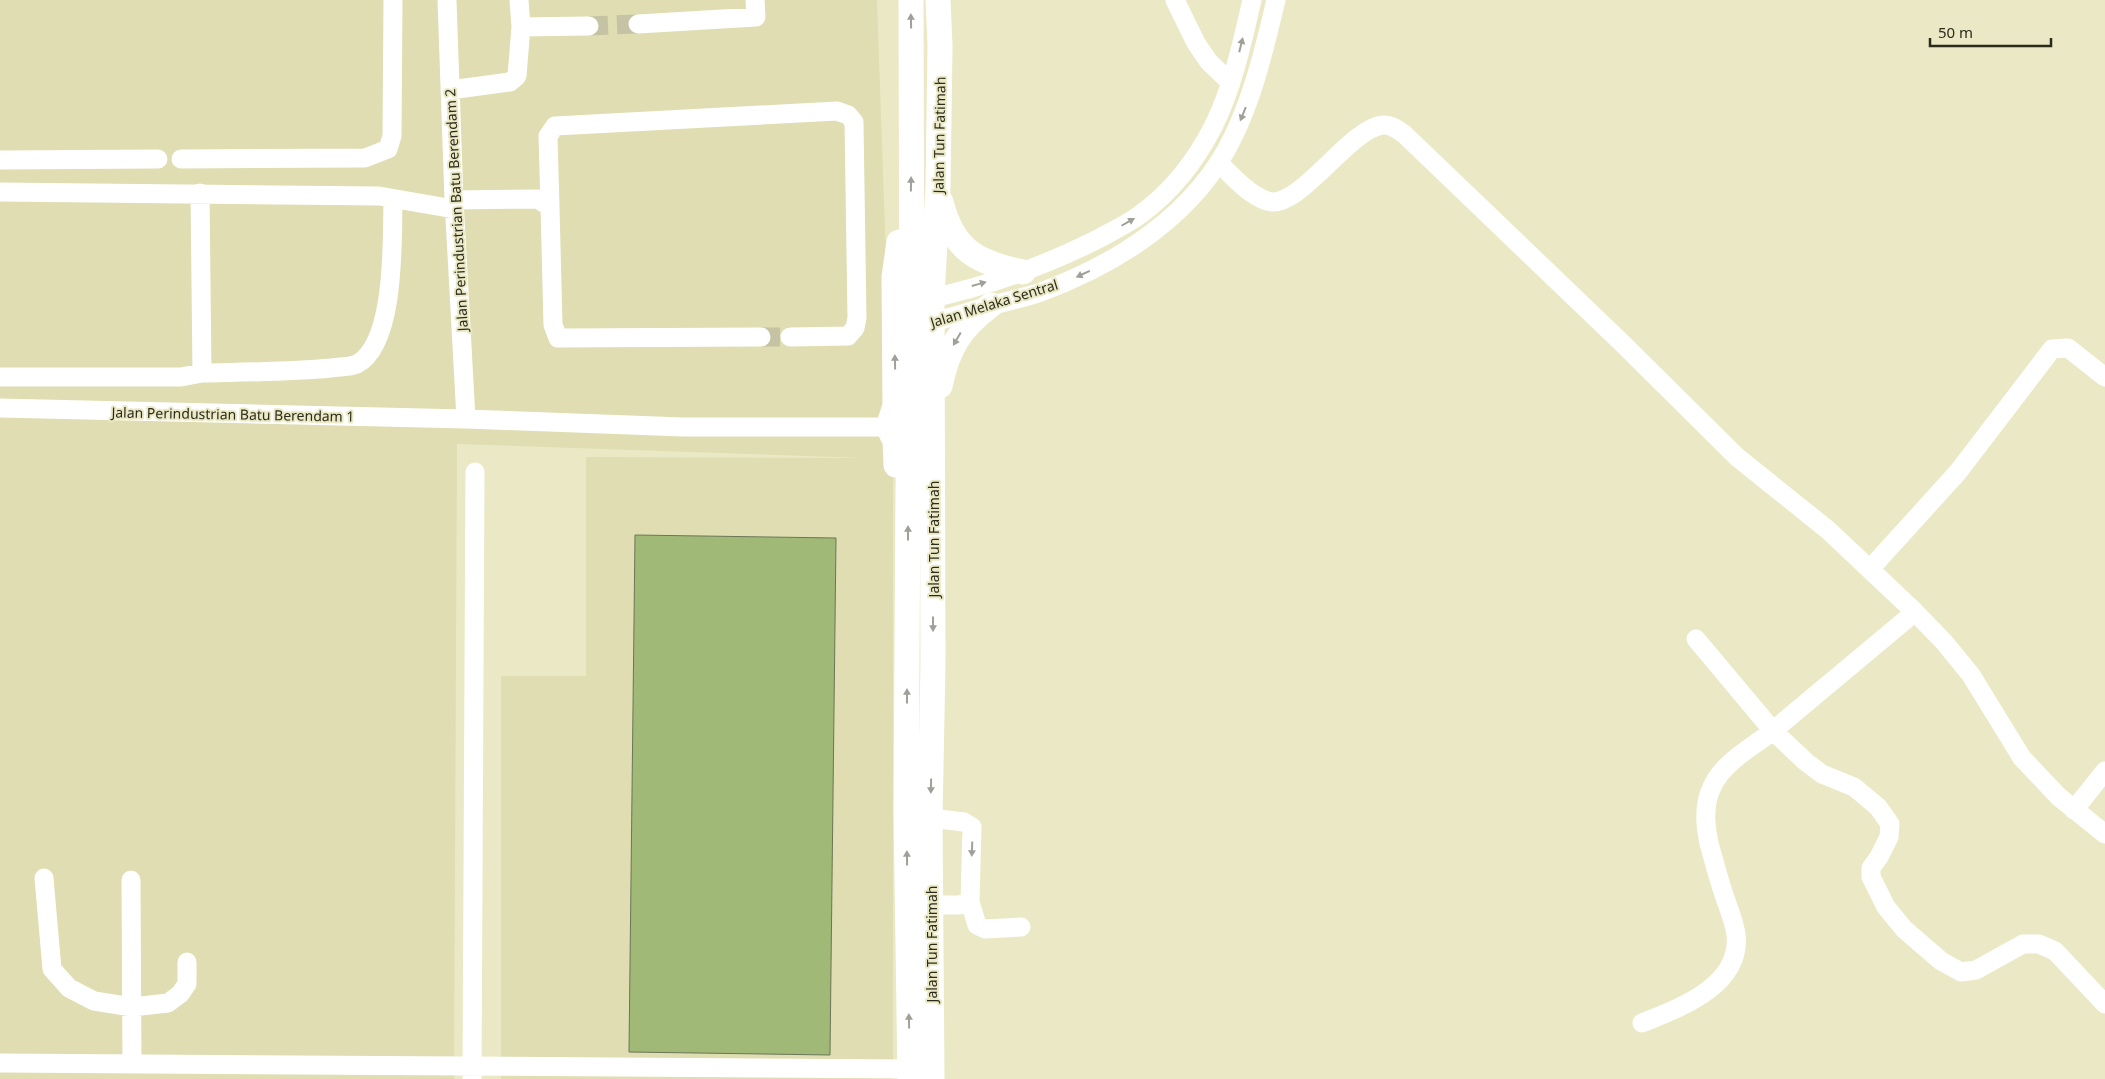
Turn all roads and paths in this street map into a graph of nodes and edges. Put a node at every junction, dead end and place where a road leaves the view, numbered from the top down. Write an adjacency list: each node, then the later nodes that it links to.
1 (393, 0): 16 (street)
2 (447, 0): 14 (street, Jalan Perindustrian Batu Berendam 2)
3 (519, 0): 12 (street)
4 (755, 0): 10 (street)
5 (911, 0): 25 (main road, Jalan Tun Fatimah, one-way to 5)
6 (938, 0): 19 (main road, Jalan Tun Fatimah)
7 (1175, 0): 13 (street)
8 (1252, 0): 13 (street, Jalan Melaka Sentral, one-way to 8)
9 (1276, 0): 18 (street, Jalan Melaka Sentral, one-way to 18)
10 (638, 24)
11 (589, 26): 12 (street)
12 (521, 27): 14 (street)
13 (1231, 83): 26 (street, Jalan Melaka Sentral, one-way to 13)
14 (450, 90): 23 (street, Jalan Perindustrian Batu Berendam 2)
15 (158, 159): 17 (street)
16 (182, 159)
17 (0, 160)
18 (1219, 163): 27 (street, Jalan Melaka Sentral, one-way to 27); 40 (street)
19 (938, 188): 26 (main road); 28 (main road, Jalan Tun Fatimah)
20 (0, 192): 21 (street)
21 (200, 194): 22 (street); 31 (street)
22 (393, 199): 23 (street); 31 (street)
23 (454, 205): 24 (street); 36 (street, Jalan Perindustrian Batu Berendam 2)
24 (550, 207): 29 (street); 30 (street)
25 (910, 214): 28 (main road, Jalan Tun Fatimah); 37 (main road, one-way to 25)
26 (1023, 272): 28 (street, Jalan Melaka Sentral, one-way to 26)
27 (992, 305): 28 (street, Jalan Melaka Sentral); 35 (main road, one-way to 35)
28 (922, 312): 35 (main road, Jalan Tun Fatimah); 39 (main road, Jalan Tun Fatimah)
29 (761, 337)
30 (790, 337)
31 (202, 373): 32 (street)
32 (0, 377)
33 (2105, 377): 40 (street)
34 (0, 408): 36 (street, Jalan Perindustrian Batu Berendam 1)
35 (933, 417): 46 (main road, Jalan Tun Fatimah, one-way to 46)
36 (466, 419): 37 (street, Jalan Perindustrian Batu Berendam 1)
37 (888, 427): 39 (main road)
38 (475, 472): 60 (street)
39 (908, 490): 62 (main road, Jalan Tun Fatimah, one-way to 39)
40 (1870, 569): 41 (street)
41 (1915, 612): 43 (street); 45 (street)
42 (1696, 639): 43 (street)
43 (1773, 732): 54 (street); 56 (street)
44 (2105, 770): 45 (street)
45 (2074, 810): 47 (street)
46 (930, 818): 50 (street, one-way to 50); 51 (main road, Jalan Tun Fatimah)
47 (2105, 834)
48 (44, 878): 55 (street)
49 (131, 880): 55 (street)
50 (970, 902): 51 (street); 52 (street)
51 (932, 905): 62 (main road, Jalan Tun Fatimah)
52 (1021, 927)
53 (187, 962): 55 (street)
54 (2105, 1004)
55 (132, 1007): 58 (street)
56 (1642, 1023)
57 (0, 1063): 58 (street)
58 (132, 1064): 59 (street)
59 (169, 1072): 60 (street)
60 (472, 1073): 61 (street)
61 (867, 1074): 62 (street)
62 (917, 1076)

